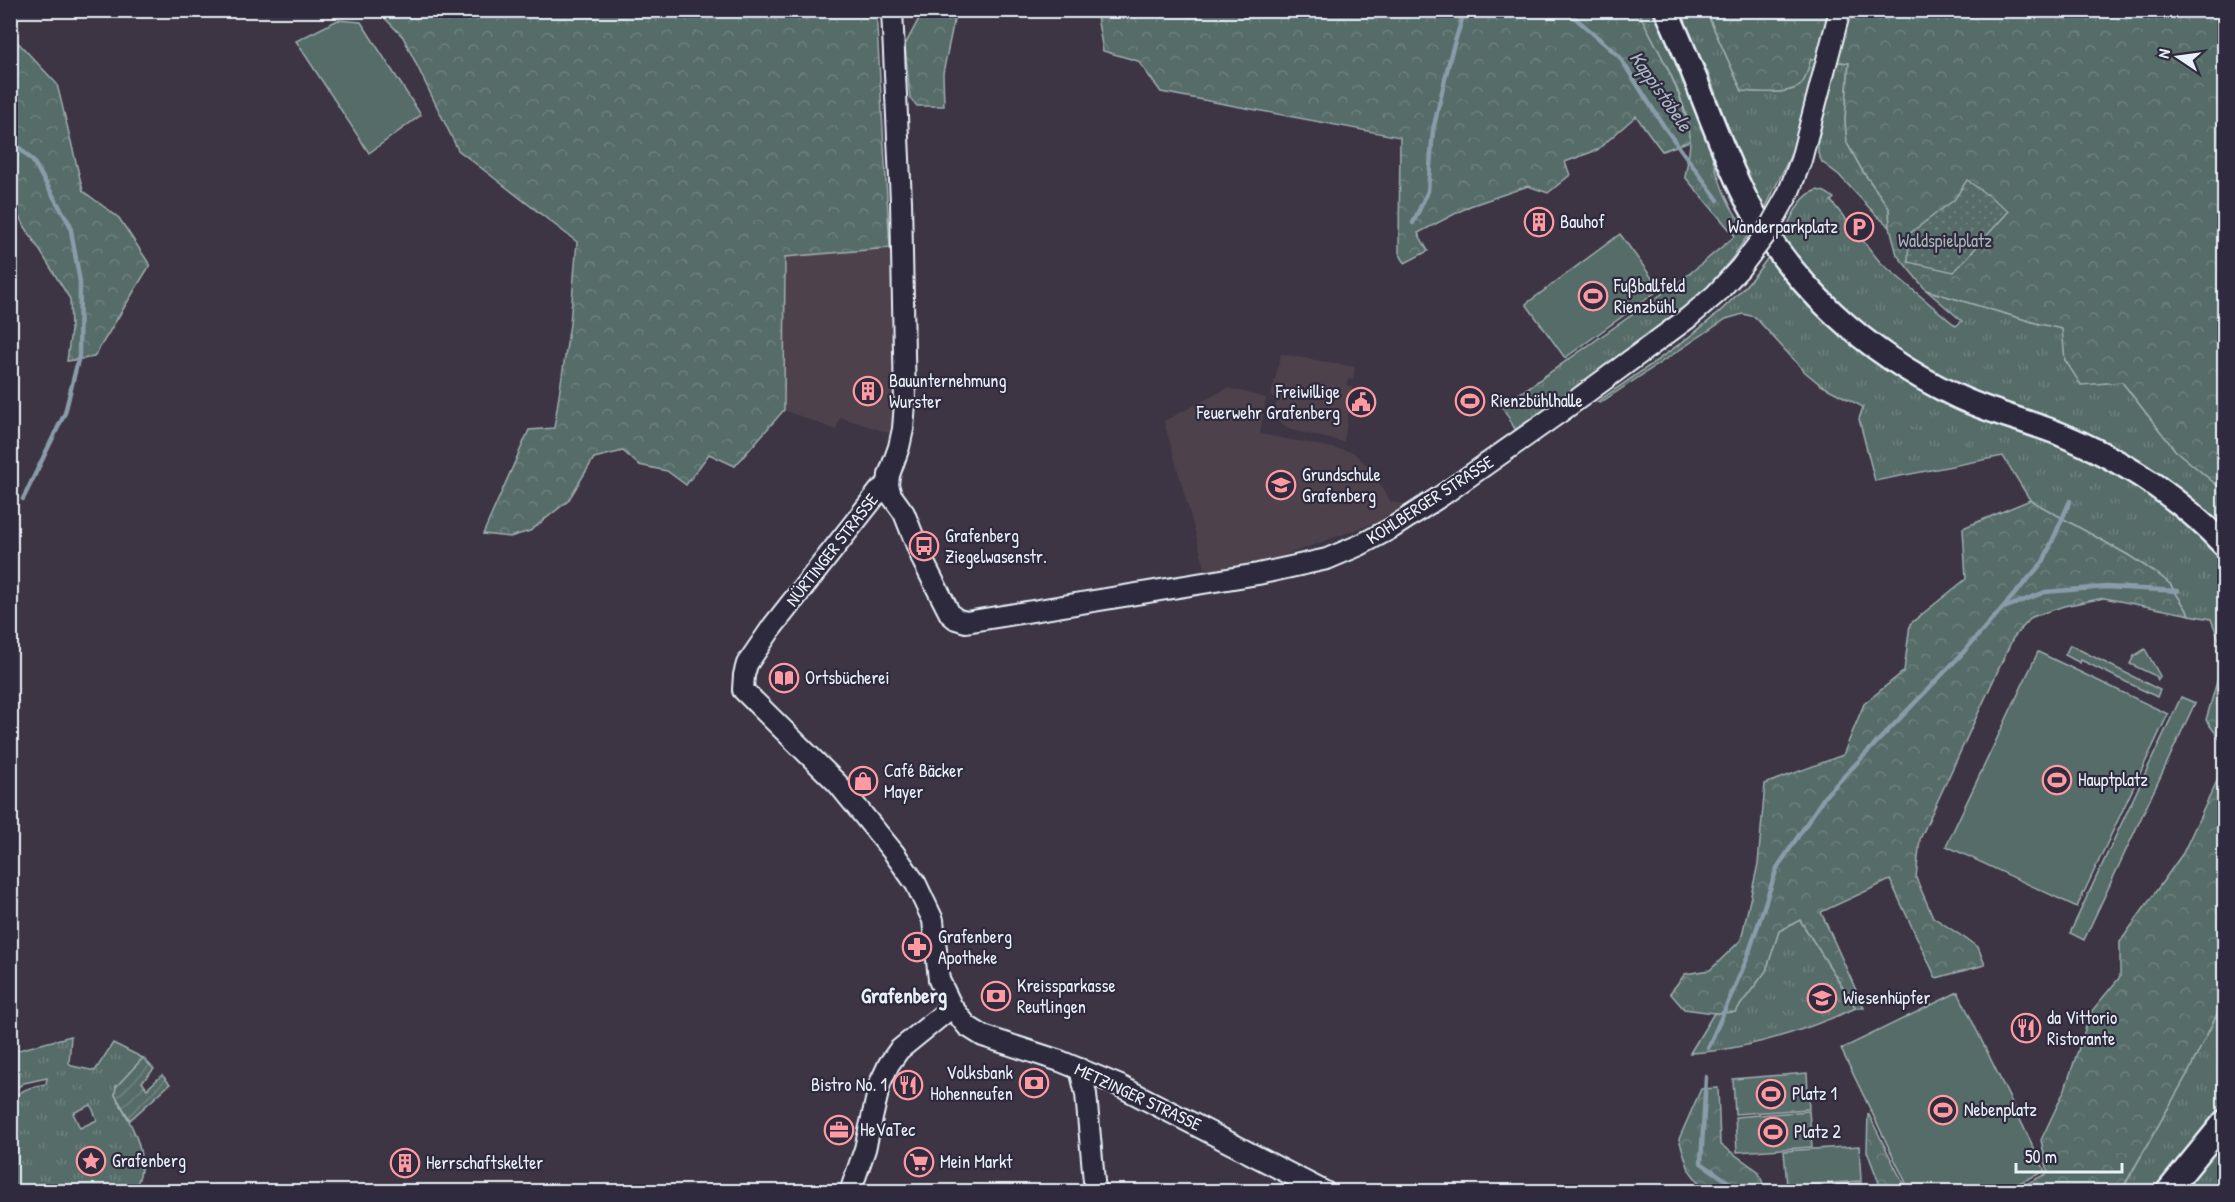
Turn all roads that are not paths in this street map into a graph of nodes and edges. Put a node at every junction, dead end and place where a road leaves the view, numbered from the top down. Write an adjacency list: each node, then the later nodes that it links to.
1 (1666, 10): 5 (main road)
2 (1840, 10): 4 (street, KOHLBERGER STRASSE, bridge)
3 (892, 13): 4 (street, NÜRTINGER STRASSE)
4 (888, 484): 6 (street, NÜRTINGER STRASSE)
5 (2224, 545)
6 (952, 1007): 7 (street, METZINGER STRASSE); 9 (street)
7 (1080, 1069): 10 (street); 11 (street, METZINGER STRASSE)
8 (2224, 1122): 12 (main road)
9 (850, 1191)
10 (1095, 1191)
11 (1325, 1191)
12 (2167, 1191)

